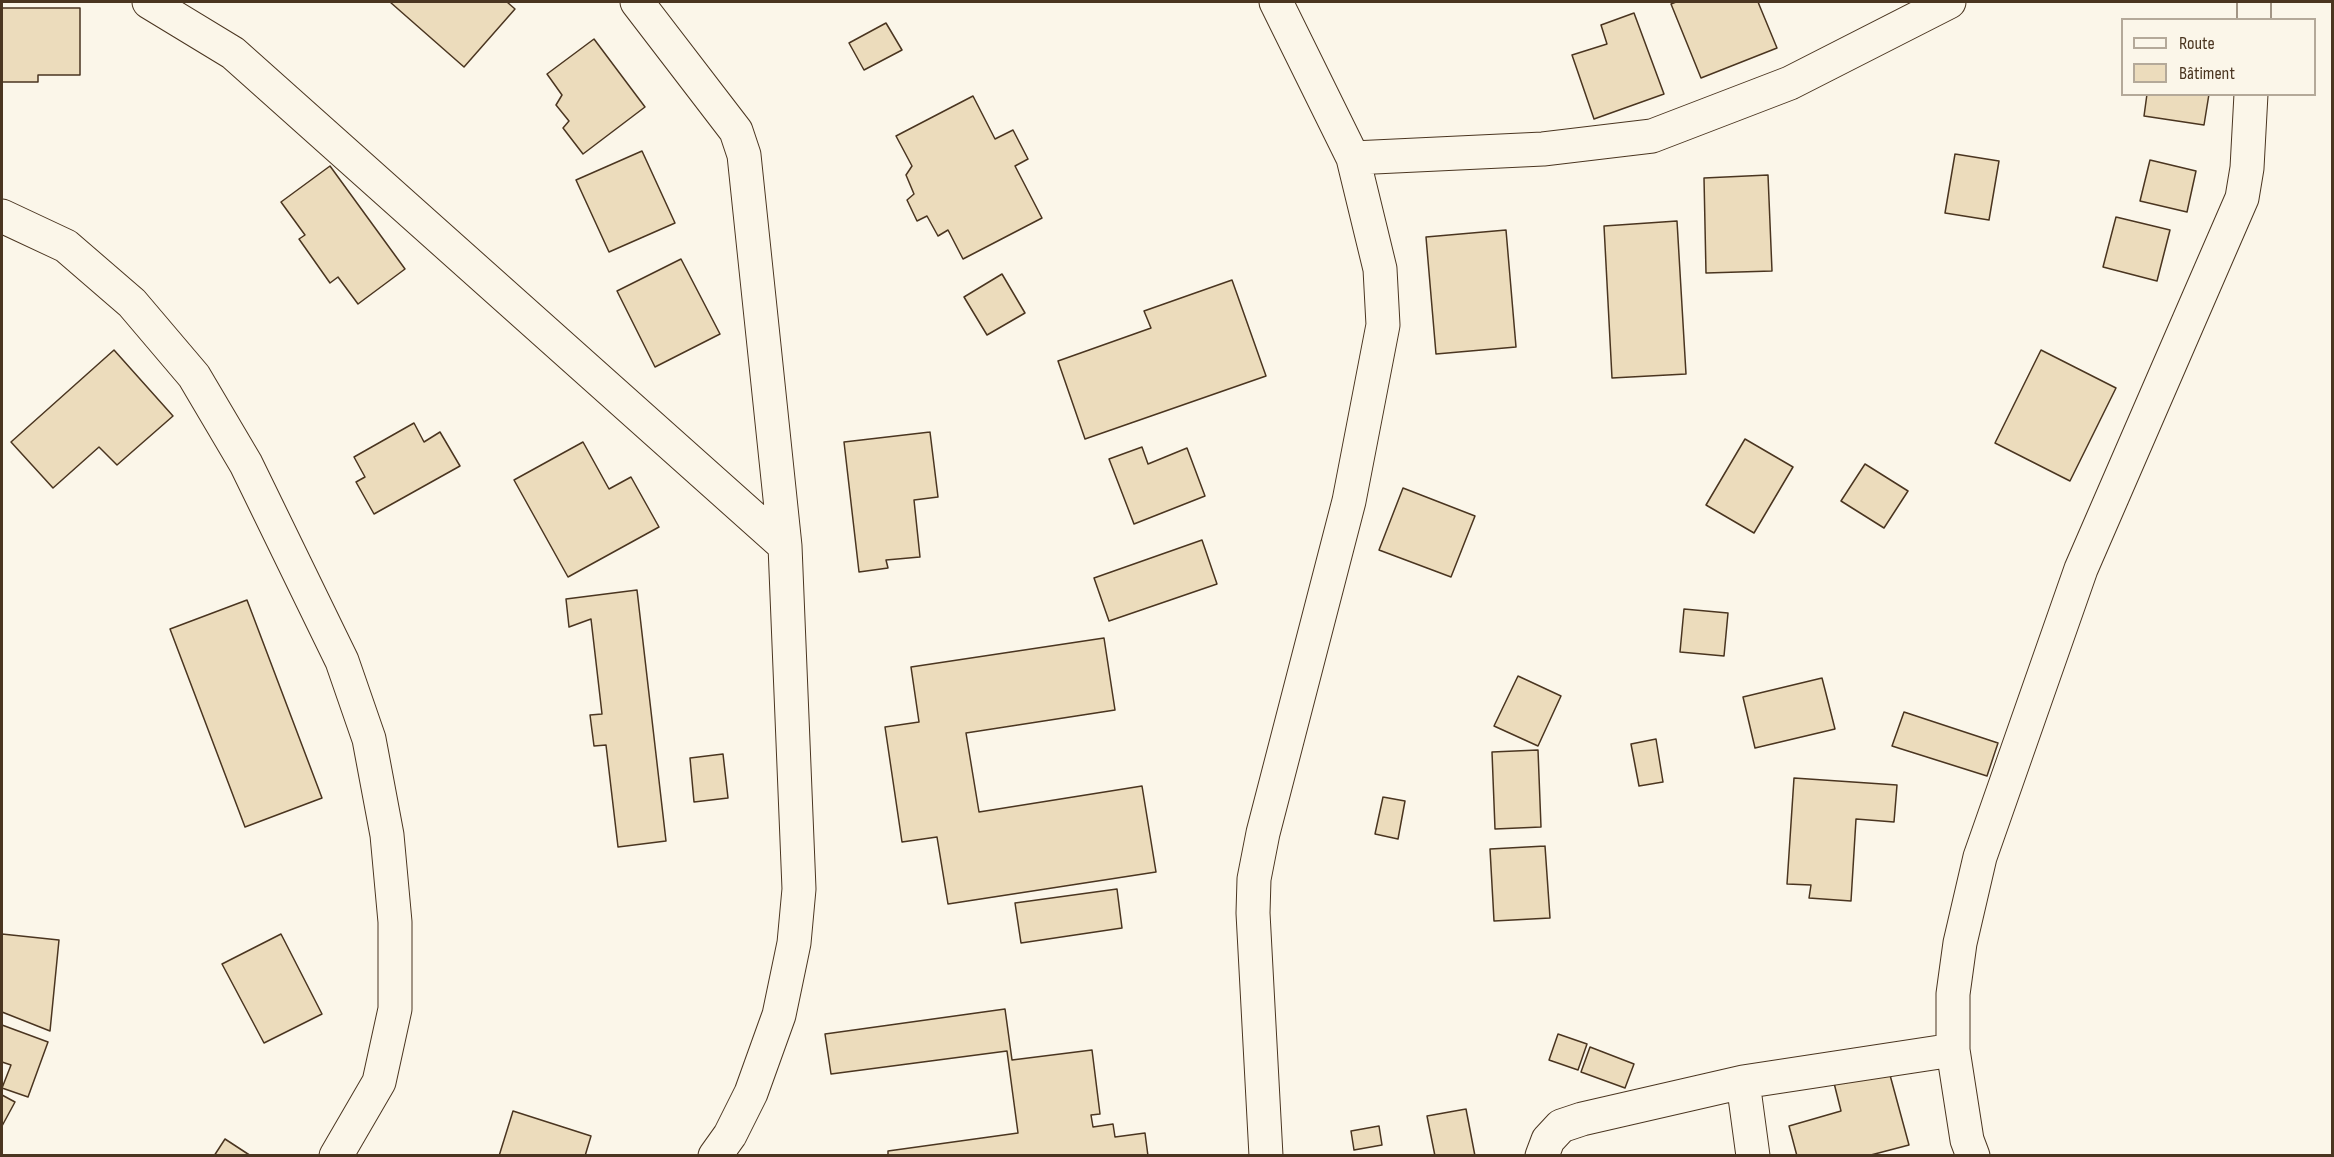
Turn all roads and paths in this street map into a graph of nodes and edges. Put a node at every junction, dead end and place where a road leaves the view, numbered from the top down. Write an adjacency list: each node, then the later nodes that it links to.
1 (149, 2): 10 (street)
2 (637, 2): 10 (street)
3 (1276, 2): 8 (street)
4 (1949, 2): 8 (street)
5 (2254, 2): 6 (street)
6 (2254, 18)
7 (2251, 96): 11 (street)
8 (1353, 158): 15 (street)
9 (2, 216): 13 (street)
10 (784, 546): 14 (street)
11 (1953, 1050): 12 (street); 18 (street)
12 (1743, 1082): 16 (street); 17 (street)
13 (336, 1155)
14 (715, 1155)
15 (1266, 1155)
16 (1542, 1155)
17 (1754, 1155)
18 (1973, 1155)

